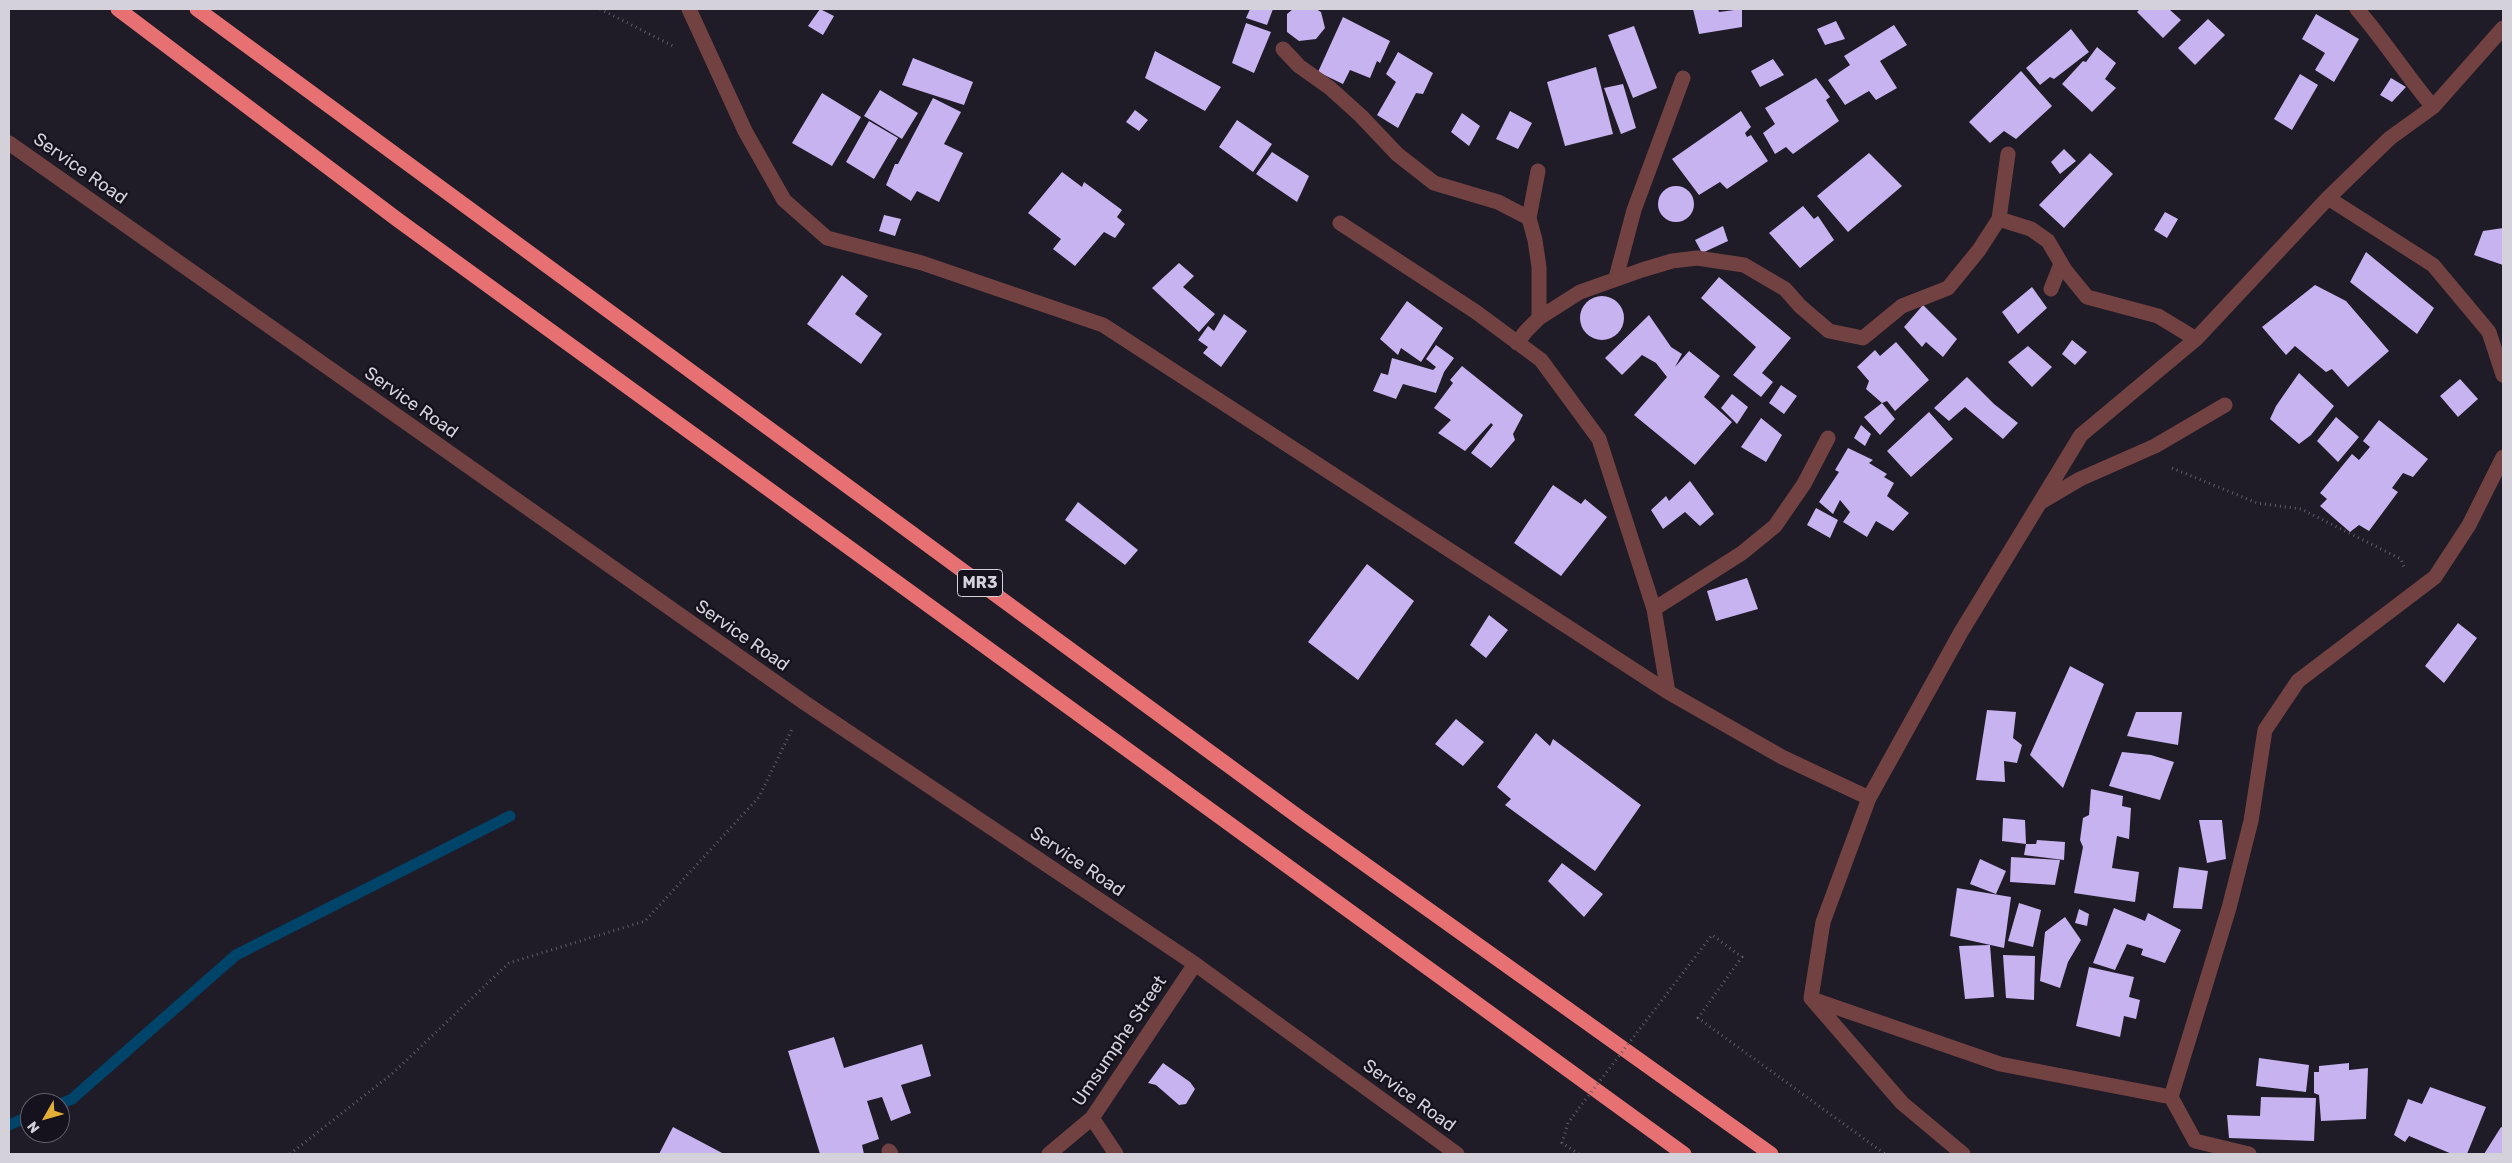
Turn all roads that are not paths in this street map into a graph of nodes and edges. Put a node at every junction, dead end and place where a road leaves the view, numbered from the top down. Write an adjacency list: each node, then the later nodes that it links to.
1 (118, 9): 38 (highway, MR3)
2 (197, 9): 39 (highway, MR3)
3 (689, 9): 29 (street)
4 (2357, 9): 8 (street)
5 (2503, 28): 8 (street)
6 (1283, 49): 13 (street)
7 (1683, 78): 17 (street)
8 (2433, 107): 12 (street)
9 (9, 143): 31 (street, Service Road)
10 (2008, 154): 14 (street)
11 (1538, 171): 13 (street)
12 (2328, 198): 20 (street); 21 (street)
13 (1529, 218): 19 (street)
14 (1999, 219): 16 (street); 17 (street)
15 (1340, 223): 22 (street)
16 (2061, 264): 18 (street); 21 (street)
17 (1616, 278): 19 (street)
18 (2051, 289)
19 (1539, 318): 22 (street)
20 (2496, 332): 23 (street)
21 (2196, 339): 27 (street)
22 (1518, 343): 28 (street)
23 (2503, 375)
24 (2225, 405): 27 (street)
25 (1828, 438): 28 (street)
26 (2503, 457): 33 (street)
27 (2040, 503): 30 (street)
28 (1654, 609): 29 (street)
29 (1668, 692): 30 (street)
30 (1869, 798): 32 (street)
31 (1195, 964): 34 (street, Umsumphe Street); 37 (street, Service Road)
32 (1811, 998): 33 (street); 40 (street)
33 (2171, 1097): 41 (street)
34 (1092, 1118): 35 (street, Umsumphe Street); 36 (street)
35 (1049, 1154)
36 (1116, 1154)
37 (1457, 1154)
38 (1684, 1154)
39 (1771, 1154)
40 (1963, 1154)
41 (2248, 1154)

